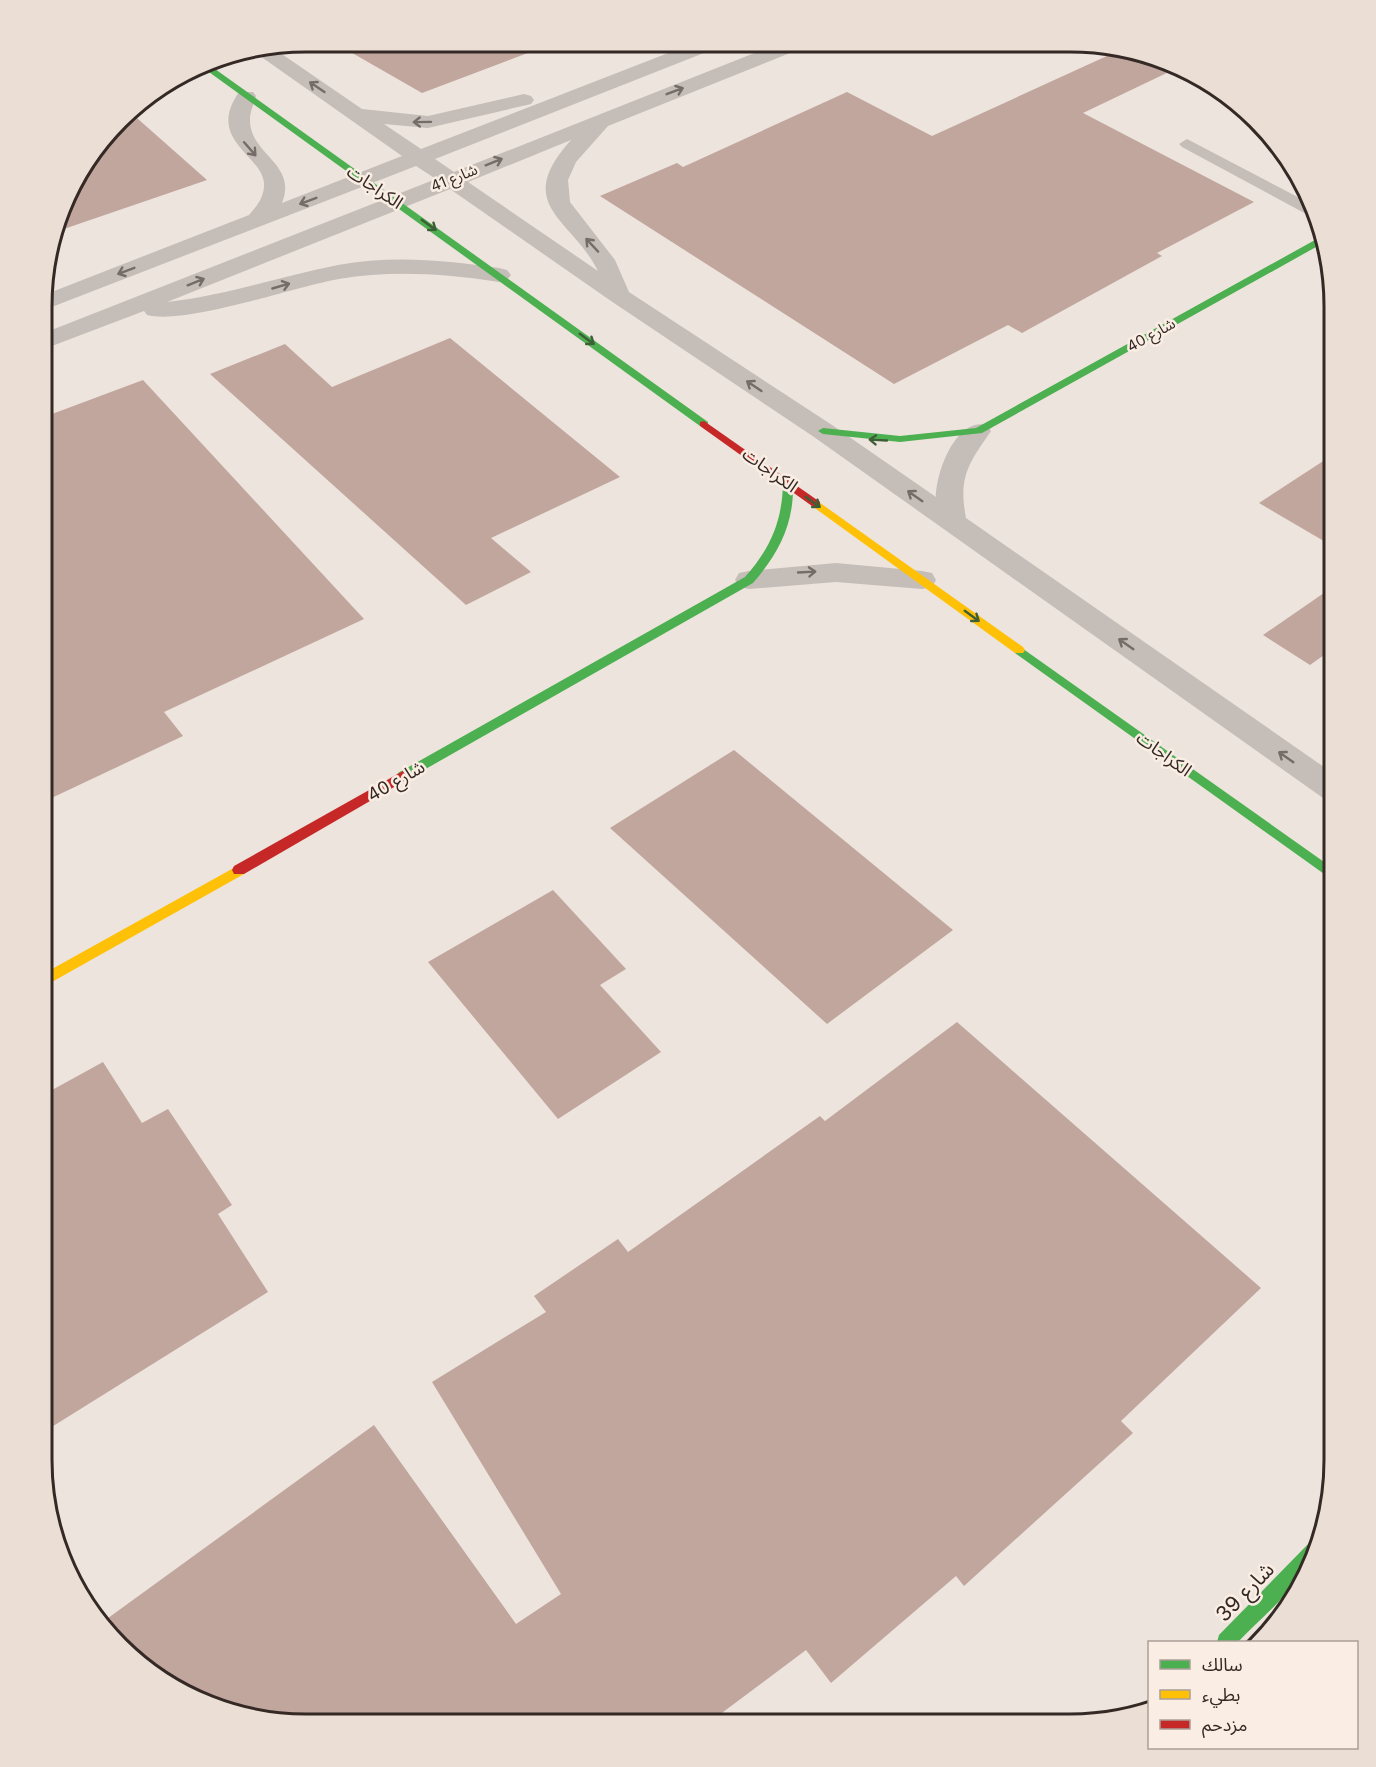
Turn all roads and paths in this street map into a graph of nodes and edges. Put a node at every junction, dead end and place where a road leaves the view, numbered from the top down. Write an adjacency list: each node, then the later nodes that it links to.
1 (690, 52): 5 (street, شارع 41)
2 (777, 52): 8 (street, شارع 41, one-way to 2)
3 (271, 55): 7 (street, one-way to 3)
4 (212, 71): 6 (street, الكراجات)
5 (583, 95): 7 (street, one-way to 7); 10 (street, شارع 41)
6 (246, 96): 12 (street, الكراجات); 15 (street, one-way to 15)
7 (351, 110): 10 (street)
8 (603, 119): 11 (street, شارع 41, one-way to 8); 18 (street, one-way to 8)
9 (1187, 144): 14 (lane)
10 (421, 158): 11 (street); 12 (street, شارع 41)
11 (452, 178): 13 (street, شارع 41); 18 (street)
12 (363, 180): 13 (street, الكراجات); 15 (street, شارع 41, one-way to 15)
13 (396, 201): 17 (street, الكراجات, one-way to 17); 20 (street, شارع 41, one-way to 13)
14 (1303, 206)
15 (256, 221): 19 (street, شارع 41, one-way to 19)
16 (1316, 243): 23 (street, شارع 40)
17 (499, 276): 20 (street, one-way to 17); 24 (street, الكراجات, one-way to 24)
18 (619, 296): 22 (street, one-way to 18)
19 (52, 300)
20 (121, 312): 21 (street, شارع 41)
21 (52, 339)
22 (823, 431): 23 (street, شارع 40, one-way to 22); 25 (street, one-way to 22)
23 (978, 431): 25 (street, شارع 40)
24 (788, 484): 26 (street, شارع 40); 27 (street, الكراجات, one-way to 27)
25 (953, 523): 28 (street, one-way to 25)
26 (749, 580): 27 (street, شارع 40, one-way to 27); 30 (street, شارع 40)
27 (922, 580): 29 (street, الكراجات, one-way to 29)
28 (1324, 783)
29 (1324, 869)
30 (52, 976)
31 (1302, 1563): 32 (street, شارع 39)
32 (1227, 1641)

